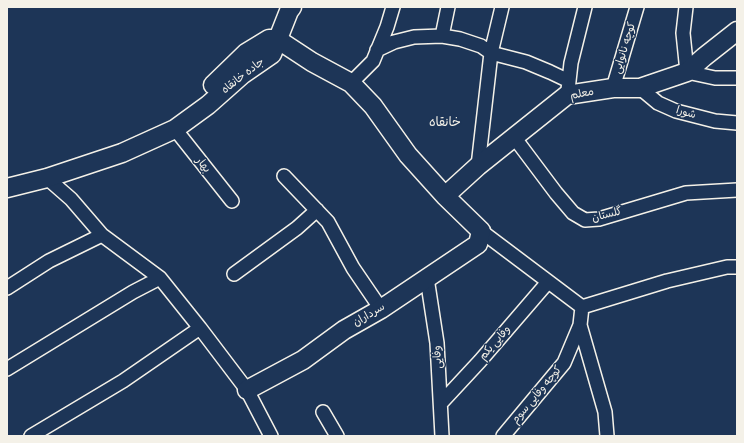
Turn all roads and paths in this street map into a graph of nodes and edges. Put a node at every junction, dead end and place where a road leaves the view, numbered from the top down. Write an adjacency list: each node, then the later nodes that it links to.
1 (292, 7): 10 (street)
2 (393, 7): 11 (street)
3 (448, 7): 9 (street)
4 (502, 7): 12 (street)
5 (585, 7): 16 (street)
6 (637, 7): 17 (street, کوچه نانوایی)
7 (686, 7): 13 (street)
8 (737, 31): 13 (street, معلم)
9 (442, 36): 11 (street); 12 (street)
10 (277, 39): 15 (street); 20 (street, جاده خانقاه); 23 (street, جاده خانقاه)
11 (377, 50): 15 (street)
12 (491, 53): 16 (street); 22 (street)
13 (688, 72): 14 (street); 18 (street, معلم)
14 (737, 78)
15 (351, 83): 28 (street)
16 (568, 88): 17 (street, معلم); 21 (street, معلم)
17 (613, 88): 18 (street, معلم)
18 (640, 88): 19 (street, شورا)
19 (737, 124)
20 (175, 130): 25 (street, جاده خانقاه); 29 (street, بهار)
21 (514, 137): 22 (street, معلم); 27 (street, گلستان)
22 (478, 166): 28 (street, معلم)
23 (7, 176)
24 (284, 176): 30 (street)
25 (47, 178): 26 (street, جاده خانقاه); 32 (street)
26 (7, 188)
27 (737, 190)
28 (445, 196): 31 (street)
29 (232, 200)
30 (317, 210): 34 (street); 40 (street)
31 (481, 231): 36 (street, سرداران); 37 (street)
32 (102, 235): 35 (street); 38 (street)
33 (737, 267): 39 (street)
34 (234, 274)
35 (160, 278): 42 (street); 43 (street)
36 (427, 278): 40 (street, سرداران); 45 (street, وفایی)
37 (548, 282): 39 (street); 45 (street, وفایی یکم)
38 (7, 288)
39 (582, 307): 41 (street, کوچه وفایی سوم)
40 (381, 309): 44 (street, سرداران)
41 (580, 325): 47 (street); 52 (street, کوچه وفایی سوم)
42 (200, 328): 44 (street); 48 (street)
43 (7, 369)
44 (247, 390): 49 (street)
45 (441, 403): 51 (street, وفایی)
46 (323, 412): 50 (street)
47 (604, 433)
48 (31, 436)
49 (271, 436)
50 (337, 436)
51 (442, 436)
52 (503, 436)

